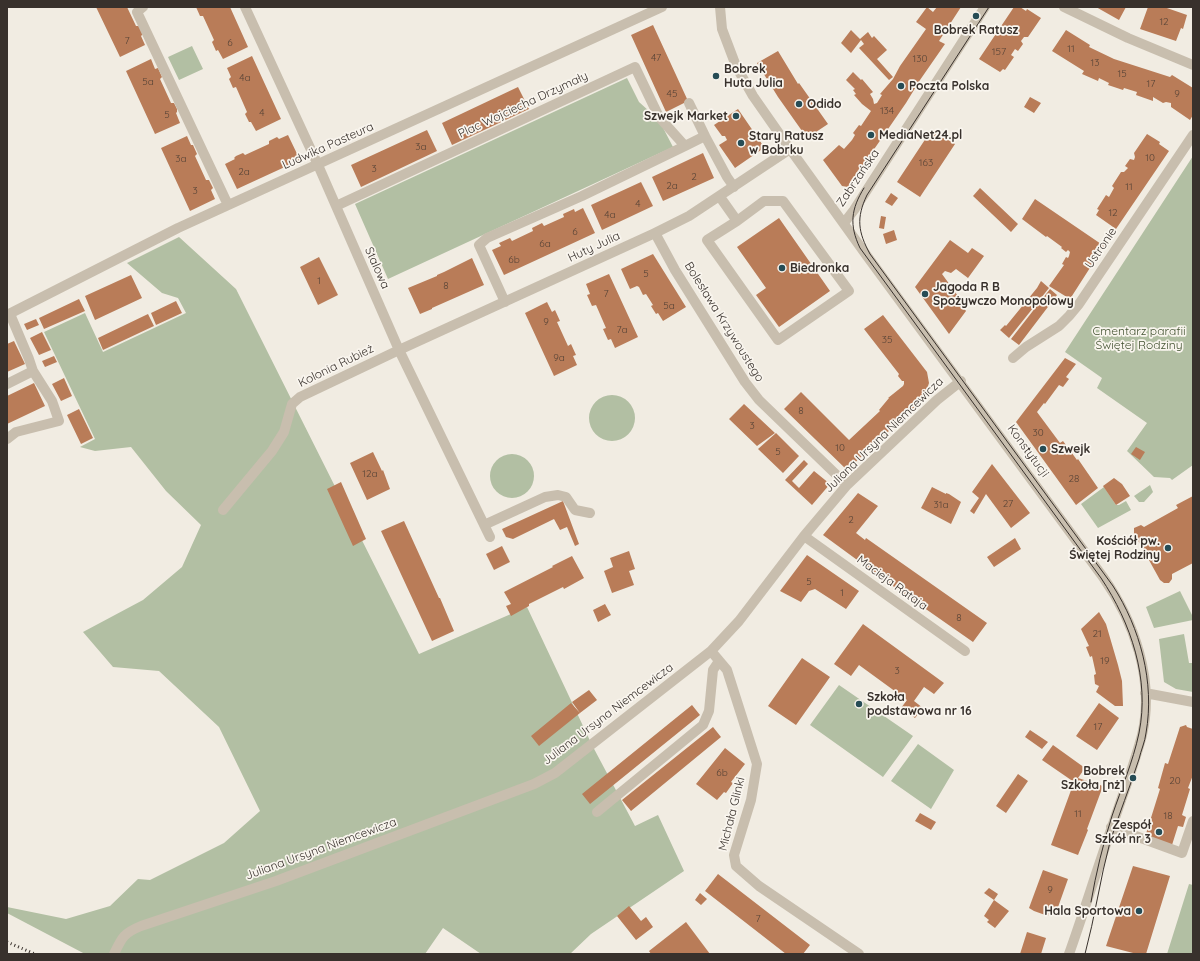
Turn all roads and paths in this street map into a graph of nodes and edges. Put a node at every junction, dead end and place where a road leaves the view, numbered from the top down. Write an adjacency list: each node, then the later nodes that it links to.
1 (142, 7): 16 (street)
2 (245, 7): 13 (street, Stalowa)
3 (720, 7): 12 (street, Konstytucji)
4 (986, 7): 19 (street, Zabrzańska)
5 (1064, 7): 7 (street)
6 (655, 8): 13 (street, Ludwika Pasteura)
7 (1193, 65)
8 (689, 103): 10 (street)
9 (1193, 135): 25 (street, Ustronie)
10 (705, 136): 11 (street); 14 (street)
11 (685, 146): 17 (street, Plac Wojciecha Drzymały); 21 (street)
12 (790, 149): 14 (street, Huty Julia); 19 (street, Konstytucji)
13 (318, 165): 16 (street, Ludwika Pasteura); 17 (street, Stalowa)
14 (734, 187): 15 (street, Huty Julia)
15 (720, 196): 18 (street); 20 (street, Huty Julia)
16 (228, 205): 22 (street, Ludwika Pasteura)
17 (336, 206): 24 (street, Stalowa)
18 (737, 221): 18 (street)
19 (844, 223): 27 (street, Konstytucji)
20 (655, 233): 21 (street, Huty Julia); 30 (street, Bolesława Krzywoustego)
21 (505, 302): 24 (street, Huty Julia)
22 (9, 315): 23 (street)
23 (12, 329): 26 (street)
24 (399, 350): 31 (street, Kolonia Rubież); 33 (street, Stalowa)
25 (1013, 358)
26 (33, 371): 28 (street); 29 (street)
27 (961, 382): 30 (street, Juliana Ursyna Niemcewicza); 39 (street, Konstytucji)
28 (7, 384)
29 (7, 439)
30 (847, 485): 34 (street, Juliana Ursyna Niemcewicza)
31 (223, 510)
32 (590, 513): 33 (street)
33 (484, 525): 35 (street, Stalowa)
34 (804, 536): 36 (street, Juliana Ursyna Niemcewicza); 37 (street, Macieja Rataja)
35 (490, 537)
36 (711, 651): 38 (street, Michała Glinki); 44 (street, Juliana Ursyna Niemcewicza)
37 (964, 651)
38 (719, 661): 41 (street); 45 (street, Michała Glinki)
39 (1146, 693): 40 (street); 43 (street, Konstytucji)
40 (1193, 702)
41 (597, 812)
42 (1193, 821): 43 (street)
43 (1111, 828): 46 (street, Konstytucji)
44 (114, 954)
45 (860, 954)
46 (1069, 954)

